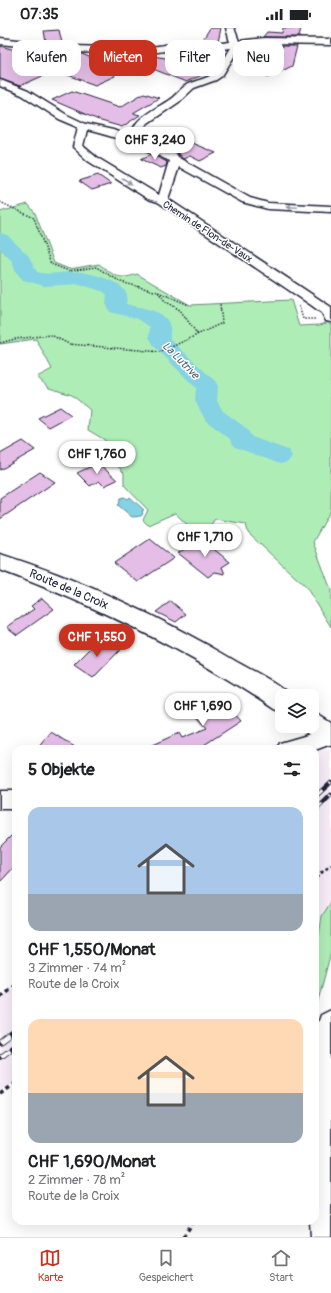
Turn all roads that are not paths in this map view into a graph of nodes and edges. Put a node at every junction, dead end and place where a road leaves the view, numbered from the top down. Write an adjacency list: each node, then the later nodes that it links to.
1 (230, 28): 2 (street)
2 (235, 40)
3 (279, 40): 5 (street)
4 (0, 41): 6 (street)
5 (331, 42)
6 (233, 44)
7 (233, 52): 10 (street)
8 (0, 83): 9 (street)
9 (83, 126): 10 (street); 11 (street, Chemin de Flon-de-Vaux, one-way to 11)
10 (175, 160): 11 (street); 12 (street, one-way to 10)
11 (162, 200): 13 (street, Chemin de Flon-de-Vaux)
12 (331, 209)
13 (330, 313)
14 (0, 562): 15 (street, Route de la Croix)
15 (275, 697)
16 (324, 731): 17 (street)
17 (302, 745)
18 (0, 800): 19 (street)
19 (12, 800)
20 (331, 1025): 21 (street)
21 (328, 1237)

